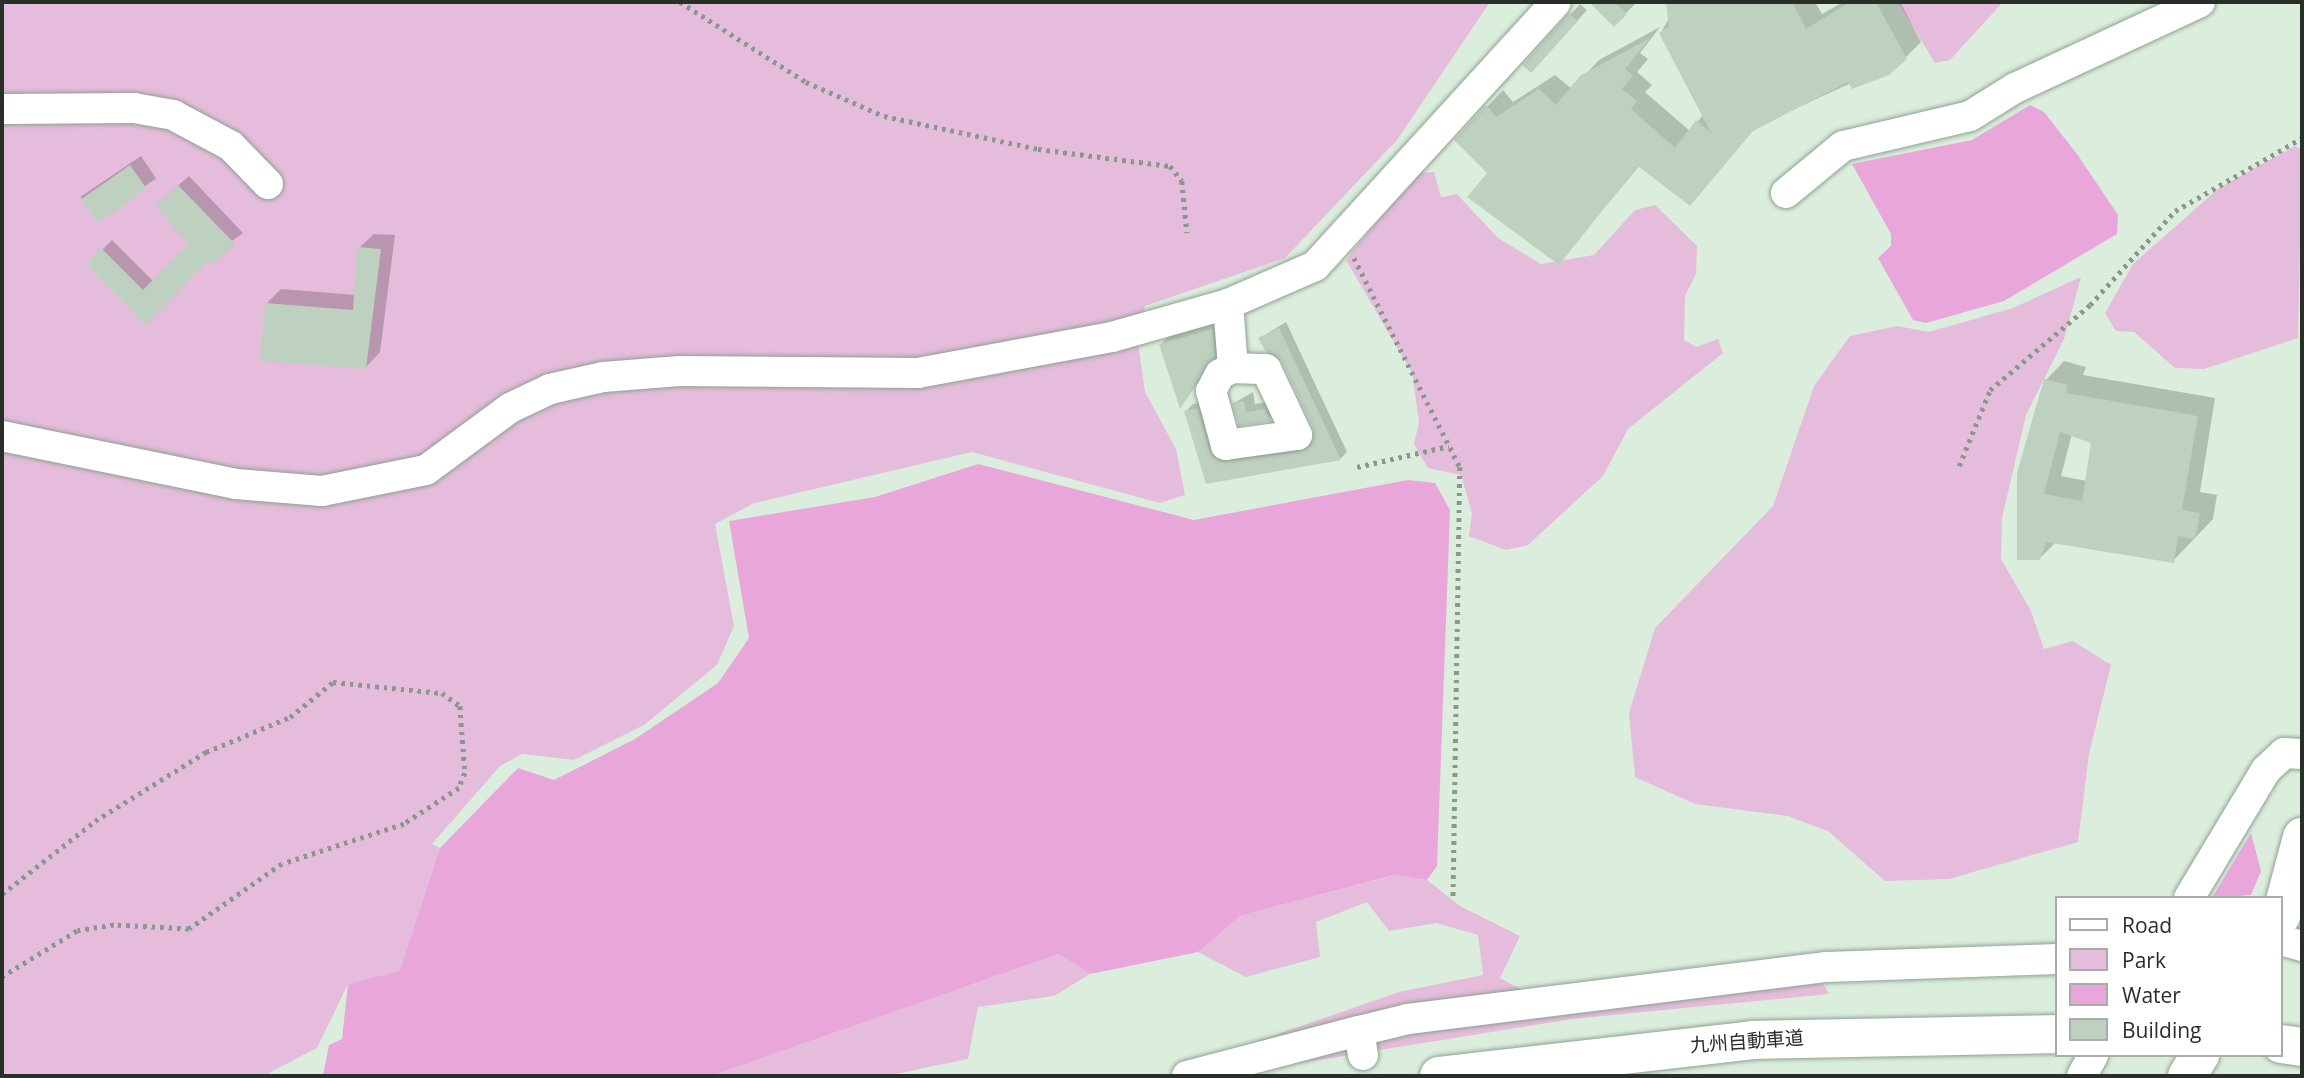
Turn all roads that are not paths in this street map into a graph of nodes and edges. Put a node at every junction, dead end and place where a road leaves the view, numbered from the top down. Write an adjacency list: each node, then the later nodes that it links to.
1 (1556, 2): 6 (street)
2 (2200, 2): 5 (street)
3 (2, 109): 4 (street)
4 (268, 184)
5 (1786, 193)
6 (1228, 304): 7 (street); 8 (street)
7 (1233, 368)
8 (2, 436)
9 (2302, 754): 11 (street)
10 (2302, 837): 12 (main road)
11 (2190, 896)
12 (2283, 908)
13 (2283, 941): 14 (street)
14 (2302, 946)
15 (2056, 959): 21 (street)
16 (2056, 1034): 22 (main road, 九州自動車道)
17 (2283, 1044): 18 (main road)
18 (2302, 1046)
19 (2092, 1057): 23 (street)
20 (2199, 1057): 24 (main road)
21 (1187, 1076)
22 (1439, 1076)
23 (2082, 1076)
24 (2187, 1076)

